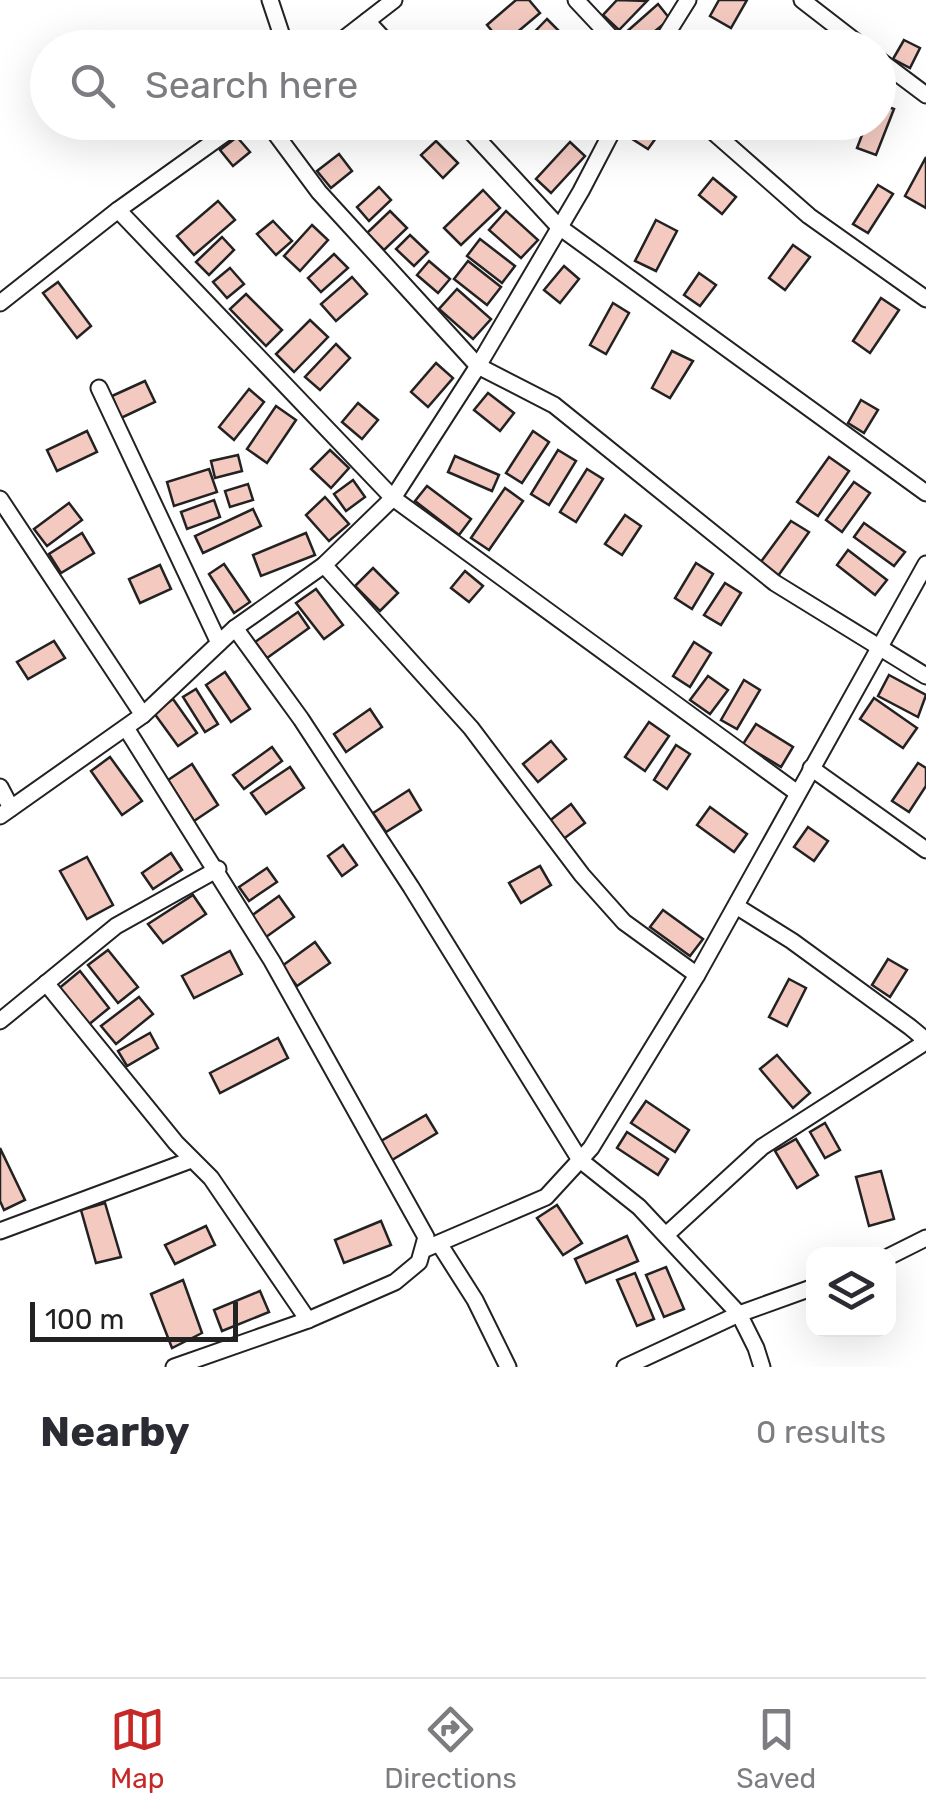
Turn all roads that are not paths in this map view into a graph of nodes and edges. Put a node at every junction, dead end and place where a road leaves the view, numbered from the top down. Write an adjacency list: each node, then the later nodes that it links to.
1 (270, 0): 7 (street)
2 (394, 0): 6 (street)
3 (576, 0): 10 (street)
4 (688, 0): 11 (street)
5 (802, 0): 12 (street)
6 (367, 21): 8 (street); 9 (street)
7 (280, 30)
8 (355, 30)
9 (375, 30)
10 (604, 30)
11 (669, 30)
12 (841, 30)
13 (896, 72): 14 (street)
14 (926, 95)
15 (216, 140): 20 (street)
16 (281, 140): 24 (street)
17 (479, 140): 21 (street)
18 (608, 140): 21 (street)
19 (723, 140): 22 (street)
20 (118, 210): 23 (street); 27 (street)
21 (558, 226): 24 (street); 26 (street)
22 (926, 298)
23 (0, 302)
24 (478, 366): 27 (street); 33 (street)
25 (99, 388): 32 (street)
26 (926, 493)
27 (393, 498): 30 (street); 39 (street)
28 (0, 499): 35 (street)
29 (926, 564): 33 (street)
30 (324, 565): 31 (street); 44 (street)
31 (234, 628): 32 (street); 49 (street)
32 (219, 643): 35 (street)
33 (880, 647): 34 (street); 37 (street)
34 (926, 676)
35 (143, 715): 36 (street)
36 (126, 728): 40 (street); 42 (street)
37 (810, 768): 39 (street); 41 (street)
38 (0, 786): 40 (street)
39 (796, 792): 43 (street)
40 (5, 812)
41 (926, 850)
42 (218, 870): 45 (street); 54 (street)
43 (736, 906): 44 (street); 52 (street)
44 (697, 975): 49 (street)
45 (46, 984): 46 (street); 47 (street)
46 (0, 1021)
47 (176, 1143): 48 (street); 50 (street)
48 (191, 1160): 50 (street); 58 (street)
49 (580, 1160): 52 (street); 54 (street)
50 (168, 1167): 51 (street)
51 (0, 1231)
52 (666, 1234): 57 (street)
53 (926, 1238): 55 (street)
54 (432, 1247): 58 (street); 60 (street)
55 (896, 1252)
56 (806, 1290): 57 (street)
57 (738, 1314): 61 (street); 62 (street)
58 (308, 1320): 59 (street)
59 (174, 1367)
60 (508, 1367)
61 (625, 1367)
62 (762, 1367)

